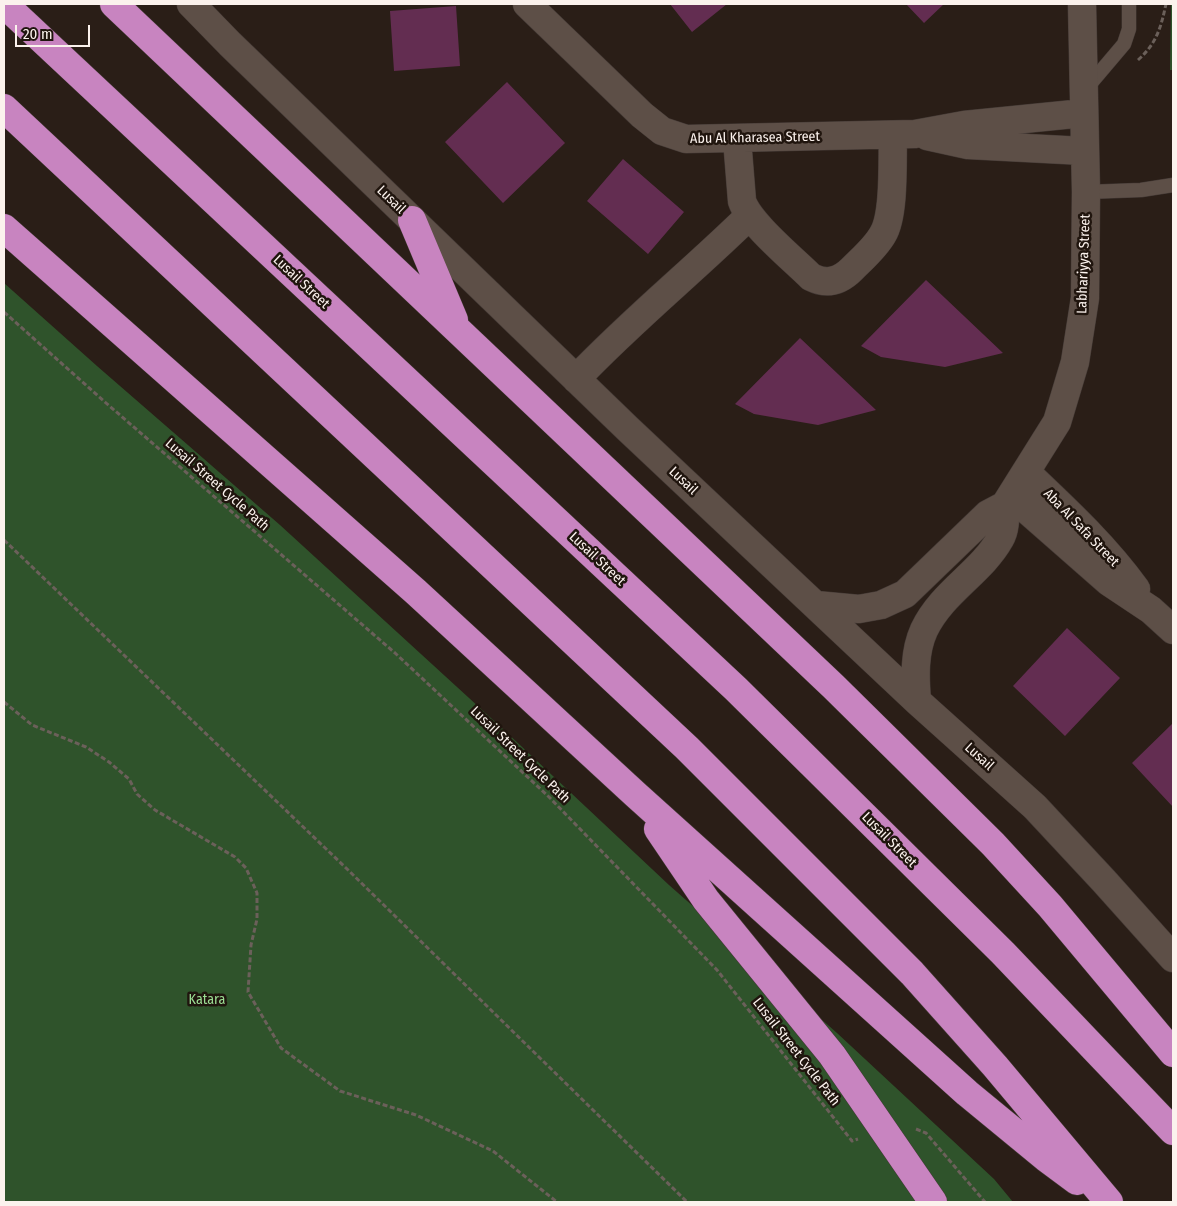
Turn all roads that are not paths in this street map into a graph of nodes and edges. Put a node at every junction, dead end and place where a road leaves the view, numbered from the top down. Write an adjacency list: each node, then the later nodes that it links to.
1 (4, 4): 30 (highway, Lusail Street)
2 (115, 4): 19 (highway)
3 (191, 4): 15 (street, Lusail)
4 (528, 4): 10 (street, Abu Al Kharasea Street)
5 (1082, 4): 7 (street, Labhariyya Street)
6 (1129, 4): 7 (lane)
7 (1083, 102): 9 (street, Abu Al Kharasea Street); 11 (street, Labhariyya Street)
8 (4, 108): 32 (highway)
9 (904, 134): 10 (street, Abu Al Kharasea Street); 11 (street, Abu Al Kharasea Street); 14 (street)
10 (738, 139): 14 (street)
11 (1084, 151): 13 (street, Labhariyya Street)
12 (1173, 185): 13 (lane)
13 (1086, 192): 21 (street, Labhariyya Street)
14 (749, 216): 20 (street)
15 (412, 220): 19 (highway); 20 (street, Lusail)
16 (4, 228): 18 (highway)
17 (4, 235): 18 (highway)
18 (35, 256): 27 (highway)
19 (459, 331): 29 (highway)
20 (576, 378): 23 (street, Lusail)
21 (1026, 472): 22 (street, Labhariyya Street); 24 (street, Aba Al Safa Street)
22 (1008, 501): 23 (street, Labhariyya Street); 24 (street, Aba Al Safa Street); 26 (street, Labhariyya Street)
23 (816, 605): 26 (street, Lusail)
24 (1151, 610): 25 (street, Aba Al Safa Street)
25 (1173, 630)
26 (917, 702): 28 (street, Lusail)
27 (635, 794): 31 (highway); 32 (highway)
28 (1173, 958)
29 (1173, 1053)
30 (1173, 1131)
31 (933, 1202)
32 (1108, 1202)

